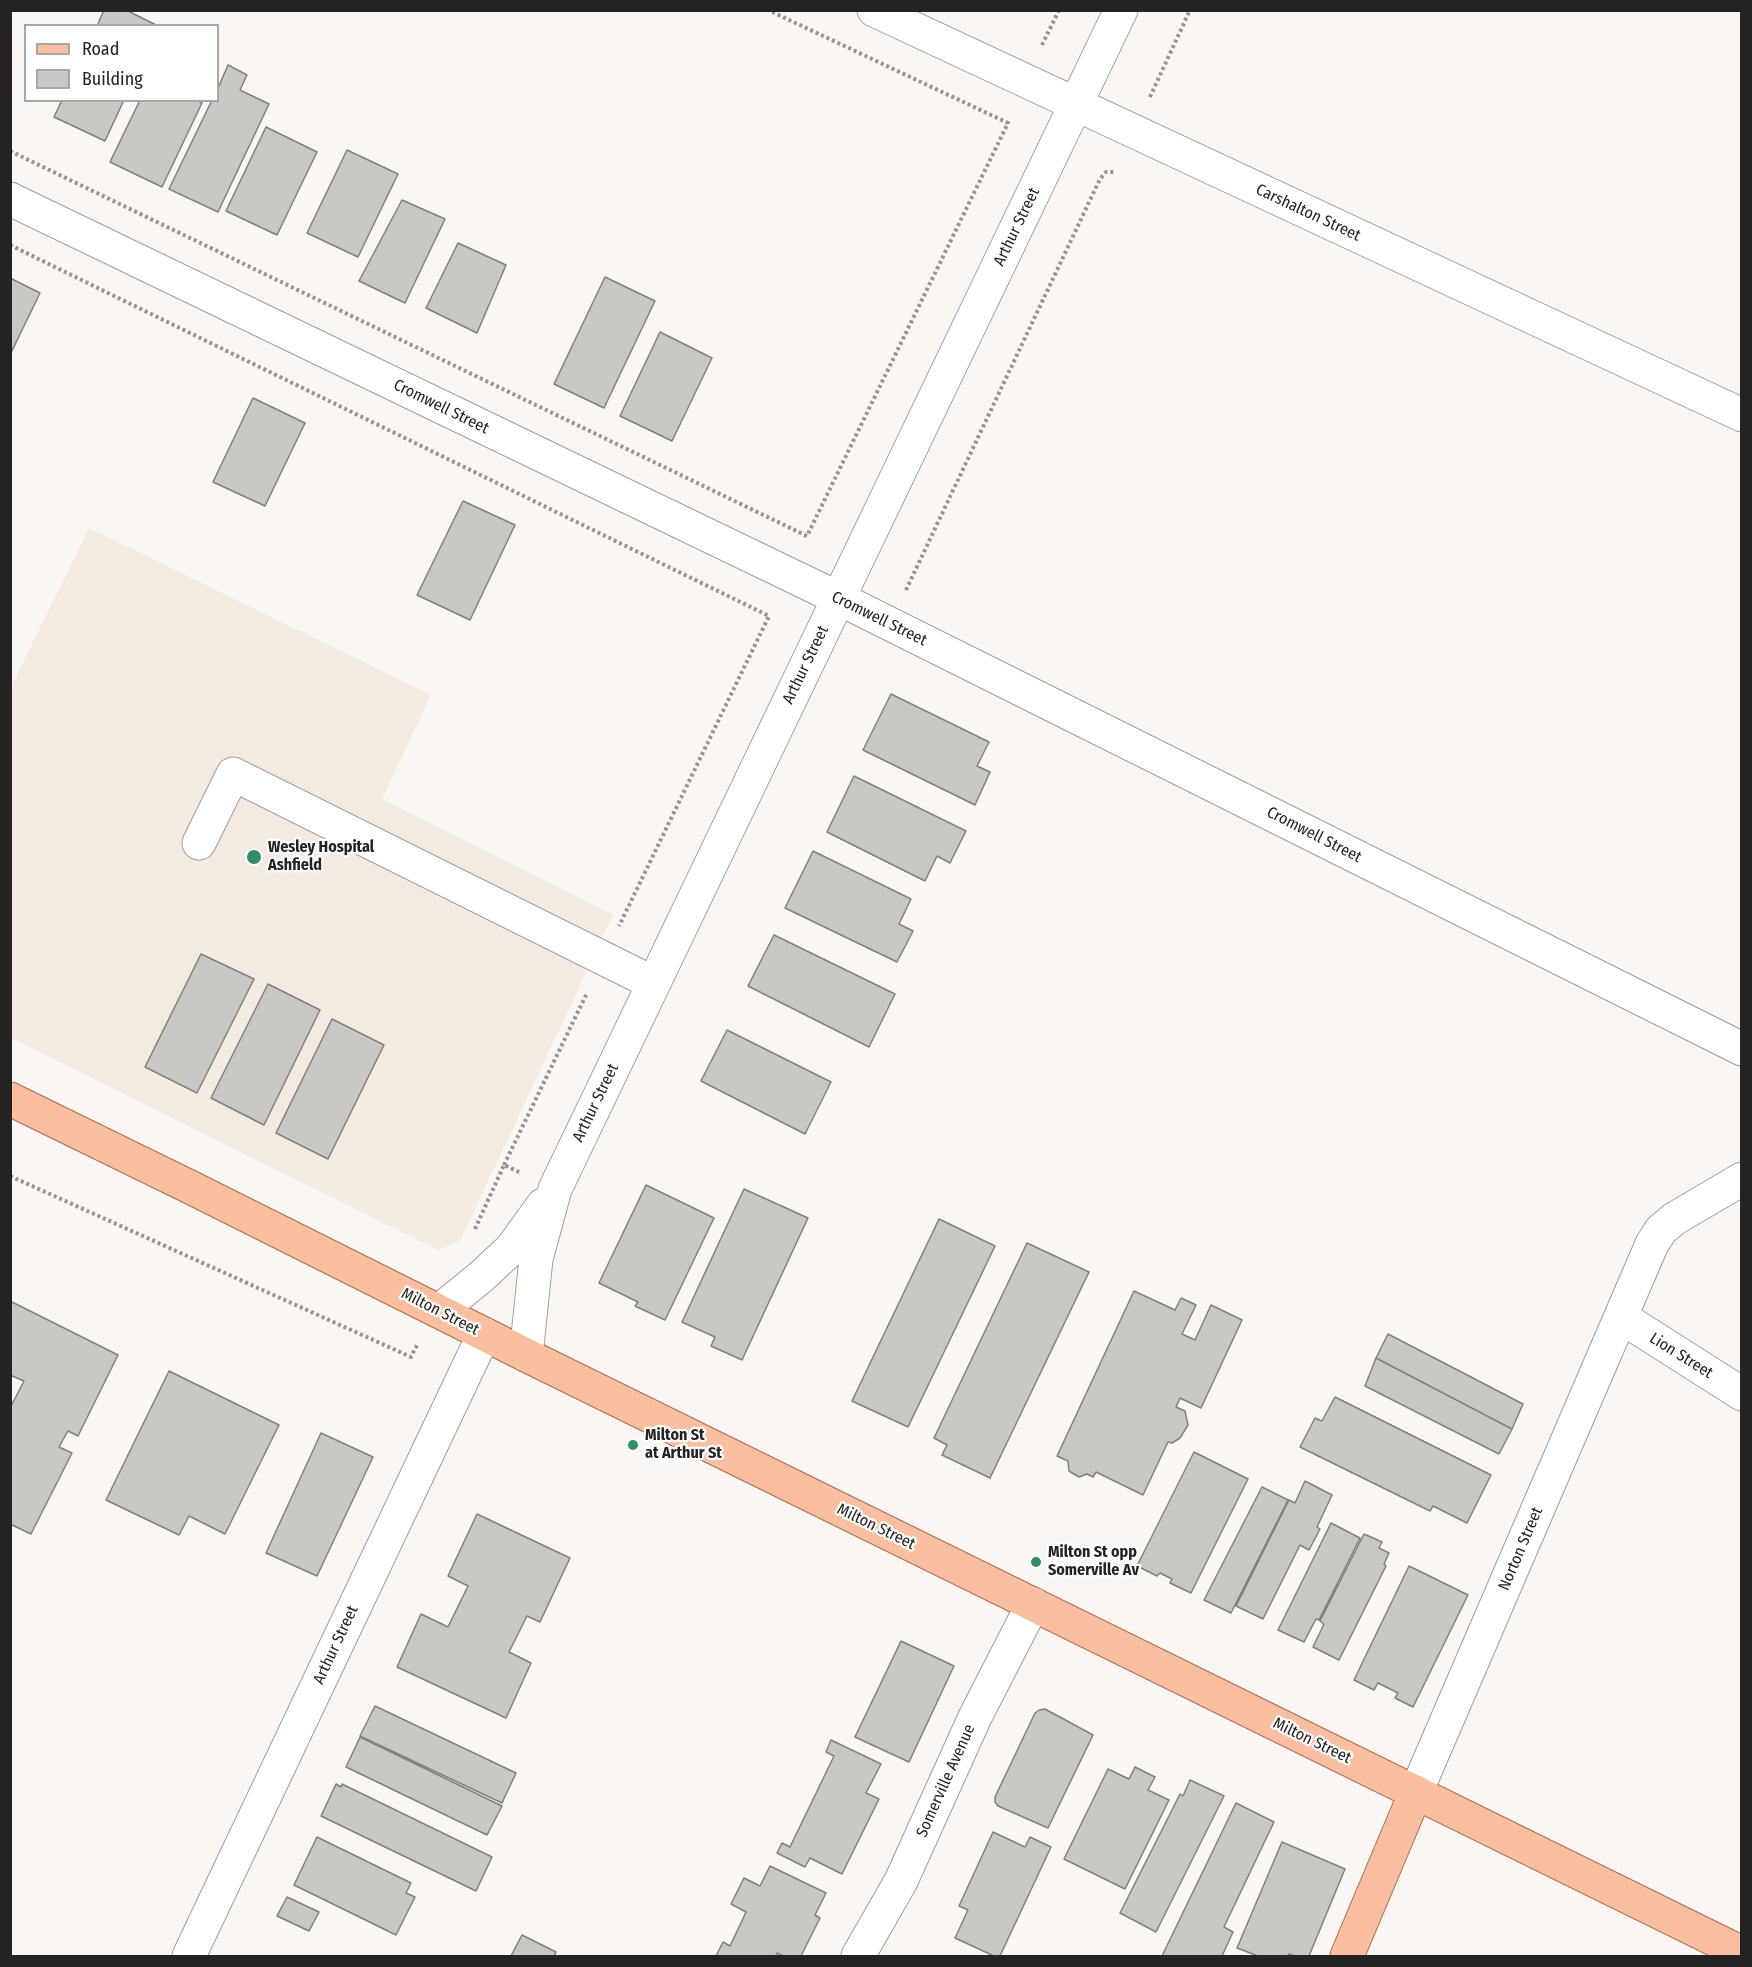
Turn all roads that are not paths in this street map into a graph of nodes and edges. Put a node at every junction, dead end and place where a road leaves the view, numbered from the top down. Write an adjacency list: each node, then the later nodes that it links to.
1 (874, 10): 3 (street, Carshalton Street)
2 (1120, 10): 3 (street, Arthur Street)
3 (1076, 104): 5 (street, Carshalton Street); 6 (street, Arthur Street)
4 (10, 200): 6 (street, Cromwell Street)
5 (1742, 415)
6 (838, 598): 8 (street, Arthur Street); 9 (street, Cromwell Street)
7 (199, 843): 8 (street)
8 (653, 983): 12 (street, Arthur Street)
9 (1742, 1049)
10 (10, 1099): 13 (main road, Milton Street)
11 (1742, 1179): 14 (street, Norton Street)
12 (555, 1189): 13 (street, Arthur Street); 16 (street, Arthur Street)
13 (439, 1311): 15 (main road, Milton Street)
14 (1622, 1317): 17 (street, Lion Street); 19 (street, Norton Street)
15 (484, 1334): 16 (main road, Milton Street); 21 (street, Arthur Street)
16 (526, 1355): 18 (main road, Milton Street)
17 (1742, 1394)
18 (1033, 1604): 19 (main road, Milton Street); 22 (street, Somerville Avenue)
19 (1416, 1792): 20 (main road, Milton Street); 23 (main road, Norton Street)
20 (1742, 1953)
21 (189, 1956)
22 (858, 1956)
23 (1347, 1956)

